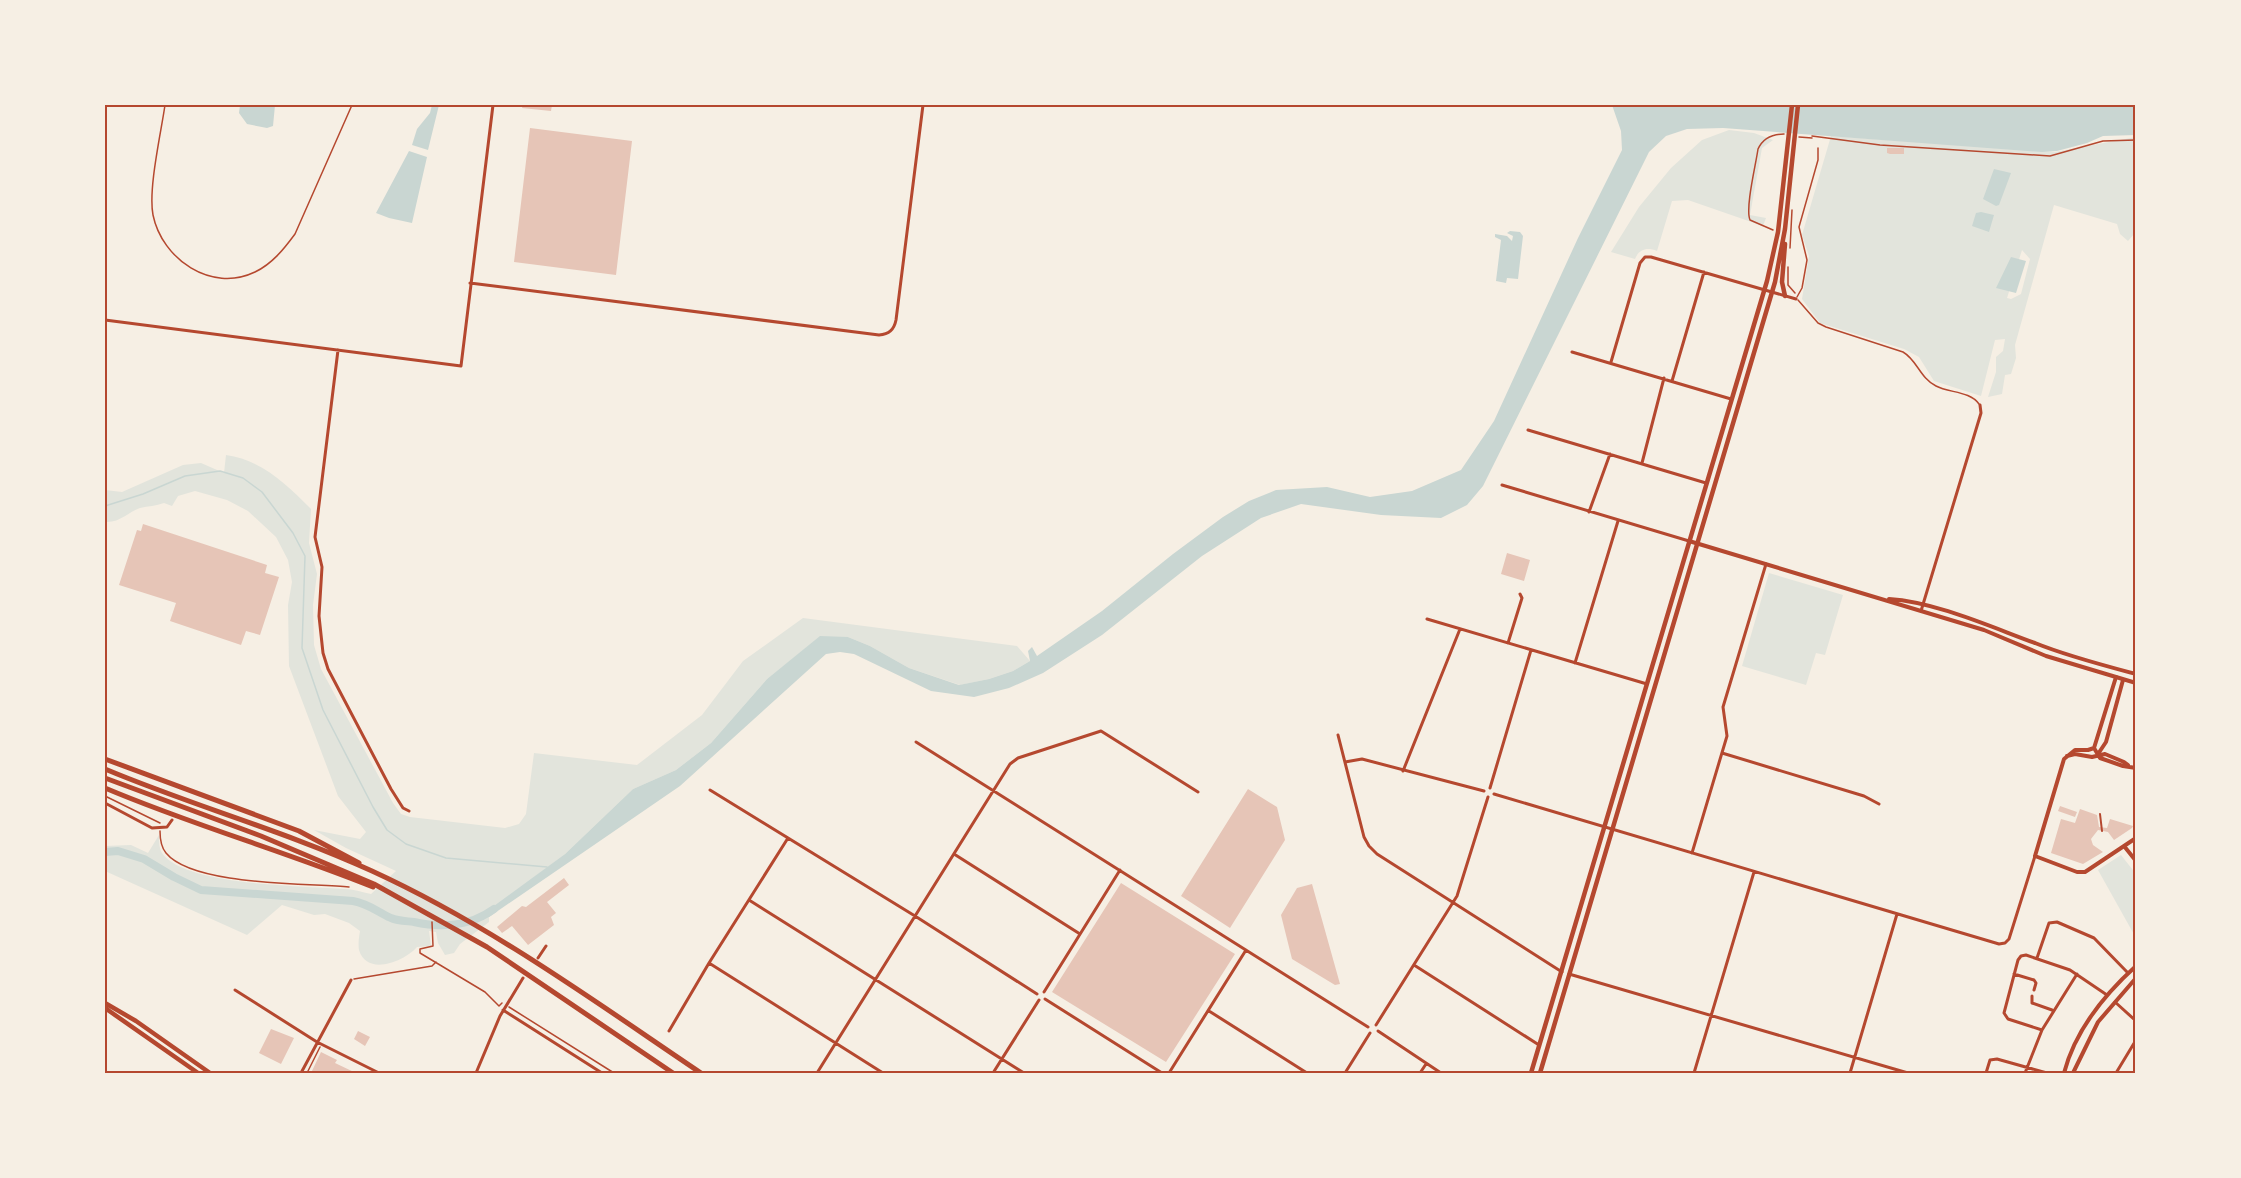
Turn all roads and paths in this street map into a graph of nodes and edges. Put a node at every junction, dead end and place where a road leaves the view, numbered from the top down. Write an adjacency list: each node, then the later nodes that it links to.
1 (165, 105): 2 (path)
2 (352, 105)
3 (493, 105): 17 (street)
4 (923, 105): 17 (street)
5 (1792, 105): 18 (highway)
6 (1798, 105): 12 (highway)
7 (1782, 134): 13 (path)
8 (1813, 136): 9 (path)
9 (2136, 140)
10 (1818, 148): 22 (lane)
11 (1792, 228): 14 (path)
12 (1785, 229): 20 (highway); 21 (highway)
13 (1774, 230)
14 (1789, 254)
15 (1788, 261): 19 (path)
16 (1704, 272): 18 (street); 26 (street); 28 (street)
17 (470, 283): 24 (street)
18 (1764, 290): 20 (street); 29 (highway)
19 (1793, 291)
20 (1772, 292): 21 (street); 39 (highway)
21 (1785, 296): 22 (street)
22 (1796, 299): 30 (lane)
23 (105, 320): 24 (street)
24 (338, 350): 80 (street)
25 (1572, 352): 26 (street)
26 (1611, 362): 27 (street)
27 (1664, 378): 28 (street); 33 (street)
28 (1672, 381): 29 (street)
29 (1731, 399): 34 (highway)
30 (1980, 405): 43 (street)
31 (1528, 430): 32 (street)
32 (1610, 454): 33 (street); 36 (street)
33 (1642, 463): 34 (street)
34 (1706, 483): 38 (highway)
35 (1502, 485): 36 (street)
36 (1589, 512): 37 (street)
37 (1618, 520): 38 (street); 49 (street)
38 (1689, 541): 39 (street); 56 (highway)
39 (1697, 543): 40 (street); 85 (highway)
40 (1766, 564): 42 (street); 60 (street)
41 (1520, 594): 47 (street)
42 (1885, 599): 43 (street); 44 (street)
43 (1923, 606): 44 (street); 50 (street)
44 (1921, 612): 53 (street)
45 (1427, 619): 46 (street)
46 (1460, 629): 47 (street); 67 (street)
47 (1508, 643): 48 (street)
48 (1531, 650): 49 (street); 70 (street)
49 (1575, 663): 56 (street)
50 (2118, 669): 51 (street); 53 (street)
51 (2126, 672): 52 (street); 54 (street)
52 (2136, 674)
53 (2116, 677): 54 (street); 59 (street)
54 (2123, 680): 55 (street); 61 (street)
55 (2136, 683)
56 (1647, 684): 83 (highway)
57 (1338, 735): 64 (street)
58 (916, 742): 72 (street)
59 (2094, 748): 61 (street); 62 (street)
60 (1722, 753): 79 (street); 92 (street)
61 (2098, 754): 62 (street); 65 (street)
62 (2066, 756): 89 (street)
63 (105, 759): 97 (highway)
64 (1345, 762): 67 (street); 103 (street)
65 (2136, 768)
66 (105, 769): 97 (highway)
67 (1403, 771): 73 (street)
68 (105, 778): 100 (highway)
69 (105, 788): 100 (highway)
70 (1490, 788): 73 (street); 75 (street)
71 (711, 790): 87 (street)
72 (993, 791): 74 (street); 93 (street); 98 (street)
73 (1484, 791): 77 (street)
74 (1198, 792)
75 (1494, 794): 77 (street); 83 (street)
76 (105, 796): 84 (path)
77 (1488, 797): 103 (street)
78 (105, 803): 84 (street)
79 (1879, 804)
80 (409, 811)
81 (2100, 814): 86 (street)
82 (172, 819): 84 (street)
83 (1604, 827): 85 (street); 116 (highway)
84 (160, 829): 101 (path)
85 (1612, 830): 92 (street); 118 (highway)
86 (2102, 831)
87 (788, 838): 102 (street); 105 (street)
88 (2136, 838): 90 (street)
89 (2039, 841): 91 (street); 94 (street)
90 (2124, 846): 95 (street); 96 (street)
91 (2038, 850): 94 (street); 95 (street)
92 (1692, 853): 99 (street)
93 (954, 854): 105 (street); 107 (street)
94 (2035, 856): 95 (street); 104 (street)
95 (2041, 857)
96 (2136, 861)
97 (370, 870): 167 (highway)
98 (1120, 870): 107 (street); 109 (street)
99 (1754, 872): 104 (street); 141 (street)
100 (354, 876): 166 (highway)
101 (349, 887)
102 (749, 900): 113 (street); 124 (street)
103 (1453, 903): 114 (street); 116 (street)
104 (1897, 914): 154 (street)
105 (915, 916): 124 (street); 128 (street)
106 (431, 919): 112 (path)
107 (1080, 934): 127 (street)
108 (546, 946): 110 (street)
109 (1246, 950): 140 (street); 144 (street)
110 (538, 958)
111 (2037, 958): 117 (street); 119 (street); 120 (street)
112 (436, 962): 123 (path); 135 (path)
113 (709, 963): 146 (street); 151 (street)
114 (1414, 964): 143 (street); 152 (street)
115 (2136, 966): 117 (street)
116 (1562, 972): 152 (highway)
117 (2128, 973): 129 (street)
118 (1569, 974): 141 (street); 179 (highway)
119 (2014, 974): 126 (street); 145 (street)
120 (2077, 974): 129 (street); 139 (street)
121 (523, 978): 138 (street)
122 (2136, 978): 133 (street)
123 (351, 980): 150 (street)
124 (875, 980): 151 (street); 155 (street)
125 (235, 990): 150 (street)
126 (2034, 990)
127 (1044, 992): 128 (street); 131 (street)
128 (1037, 994): 132 (street)
129 (2107, 995): 186 (street)
130 (2032, 996): 139 (street)
131 (1045, 999): 132 (street); 172 (street)
132 (1039, 1000): 155 (street)
133 (2114, 1002): 142 (street); 188 (street)
134 (105, 1003): 159 (highway)
135 (501, 1003)
136 (105, 1008): 158 (highway)
137 (512, 1008): 165 (path)
138 (503, 1010): 163 (street); 164 (street)
139 (2053, 1010): 145 (street)
140 (1209, 1011): 173 (street); 174 (street)
141 (1712, 1014): 154 (street); 180 (street)
142 (2136, 1021)
143 (1376, 1025): 144 (street); 147 (street)
144 (1368, 1027): 148 (street)
145 (2042, 1030): 157 (street)
146 (669, 1031)
147 (1378, 1031): 148 (street); 156 (street)
148 (1370, 1033): 175 (street)
149 (2136, 1040): 189 (street)
150 (317, 1042): 160 (street); 162 (street)
151 (836, 1043): 168 (street); 169 (street)
152 (1540, 1045): 178 (highway)
153 (319, 1050): 161 (path)
154 (1854, 1057): 181 (street); 182 (street)
155 (1001, 1059): 170 (street); 171 (street)
156 (1426, 1064): 176 (street); 177 (street)
157 (2027, 1067): 183 (street); 184 (street); 185 (street)
158 (198, 1073)
159 (210, 1073)
160 (301, 1073)
161 (307, 1073)
162 (379, 1073)
163 (476, 1073)
164 (602, 1073)
165 (615, 1073)
166 (673, 1073)
167 (701, 1073)
168 (817, 1073)
169 (883, 1073)
170 (993, 1073)
171 (1024, 1073)
172 (1162, 1073)
173 (1169, 1073)
174 (1307, 1073)
175 (1345, 1073)
176 (1420, 1073)
177 (1441, 1073)
178 (1532, 1073)
179 (1540, 1073)
180 (1694, 1073)
181 (1850, 1073)
182 (1908, 1073)
183 (1986, 1073)
184 (2025, 1073)
185 (2047, 1073)
186 (2063, 1073): 187 (street)
187 (2068, 1073)
188 (2073, 1073)
189 (2116, 1073)

